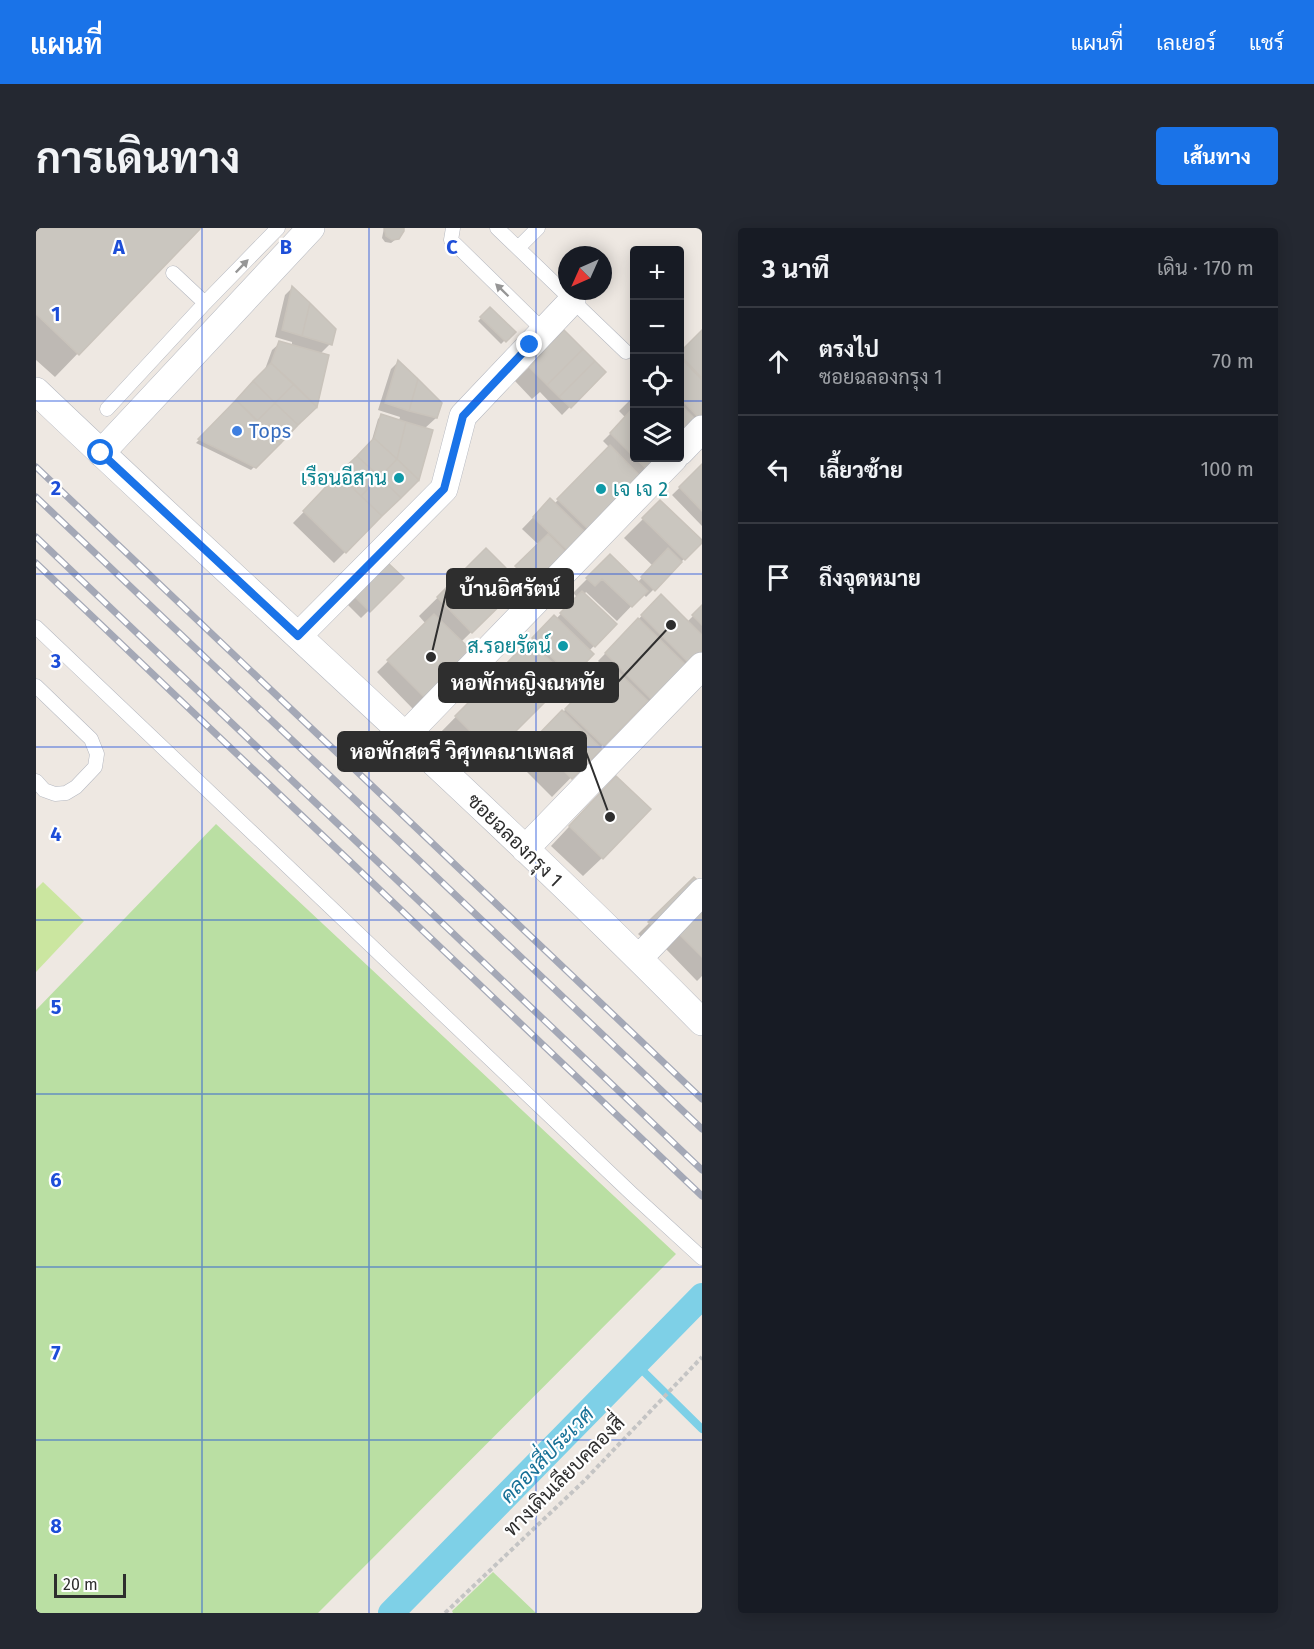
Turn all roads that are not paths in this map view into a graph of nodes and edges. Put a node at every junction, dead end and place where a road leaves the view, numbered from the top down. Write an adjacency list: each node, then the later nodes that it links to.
1 (279, 228): 9 (lane, one-way to 1)
2 (311, 228): 16 (street)
3 (453, 228): 10 (lane, one-way to 3)
4 (497, 228): 6 (lane)
5 (538, 228): 6 (lane)
6 (518, 248): 8 (lane)
7 (173, 273): 9 (lane)
8 (572, 301): 10 (street); 11 (lane)
9 (205, 303): 13 (lane)
10 (544, 331): 19 (street)
11 (626, 352)
12 (36, 391): 16 (street, ซอยฉลองกรุง 1)
13 (107, 409)
14 (702, 429): 15 (street)
15 (684, 448)
16 (101, 453): 19 (street, ซอยฉลองกรุง 1)
17 (670, 462): 22 (street)
18 (36, 627): 28 (lane)
19 (298, 636): 22 (street, ซอยฉลองกรุง 1)
20 (702, 666): 24 (street)
21 (36, 686): 23 (lane)
22 (405, 736): 24 (street, ซอยฉลองกรุง 1)
23 (36, 781)
24 (525, 849): 26 (street, ซอยฉลองกรุง 1)
25 (702, 892): 26 (street)
26 (639, 958): 27 (street, ซอยฉลองกรุง 1)
27 (702, 1022)
28 (702, 1258)

